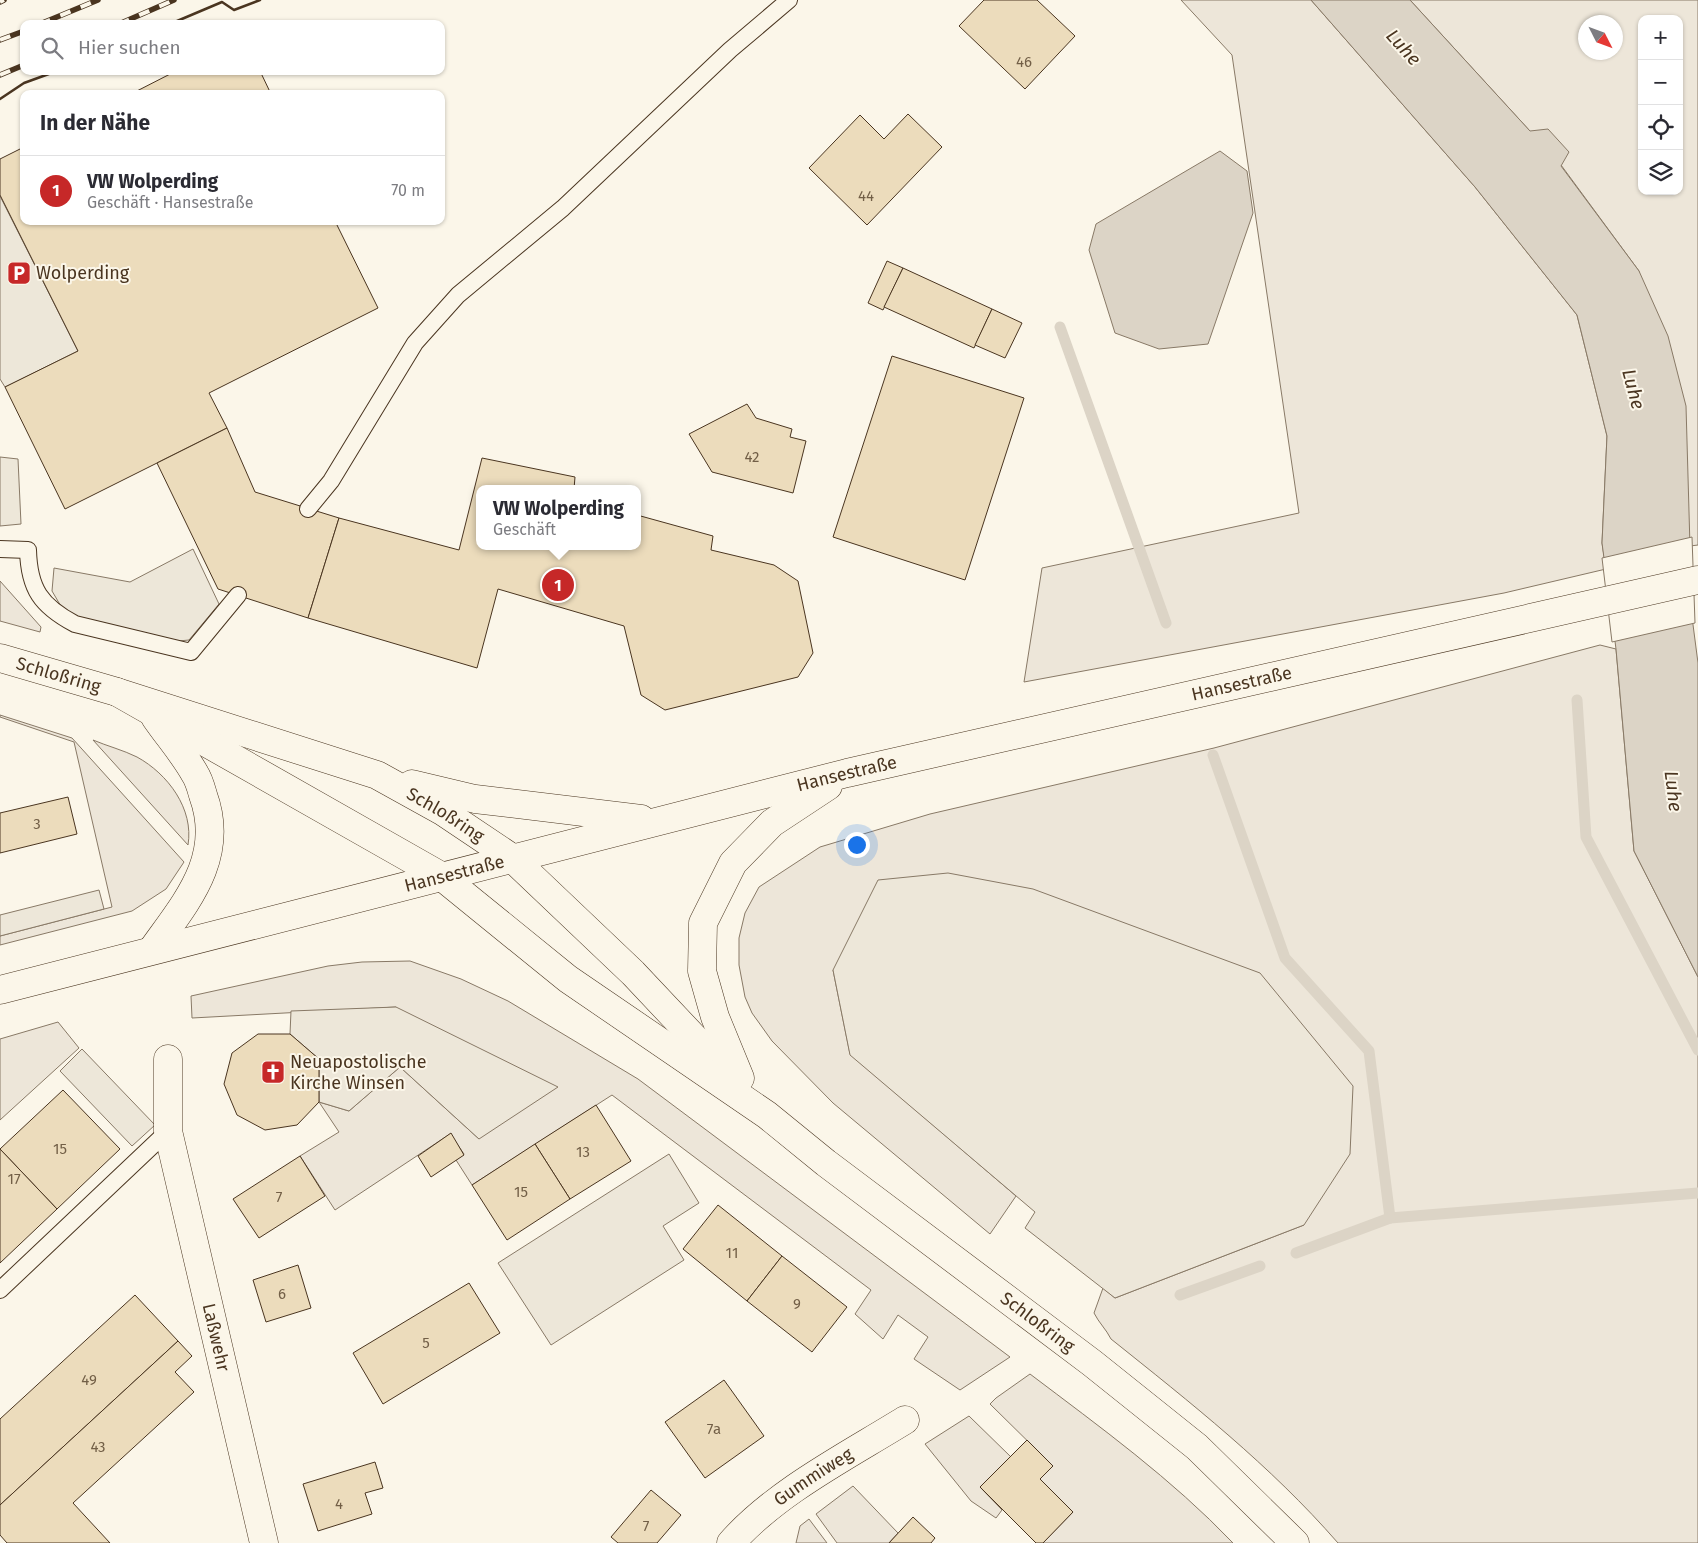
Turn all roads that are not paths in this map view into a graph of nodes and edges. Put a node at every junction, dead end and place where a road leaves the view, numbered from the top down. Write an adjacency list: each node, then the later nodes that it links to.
1 (789, 0): 2 (lane)
2 (308, 509)
3 (0, 549): 5 (lane)
4 (1698, 580): 9 (main road, Hansestraße)
5 (238, 595)
6 (0, 658): 7 (main road, Schloßring)
7 (117, 692): 8 (main road, Schloßring); 10 (main road, Schloßring)
8 (150, 710): 13 (main road, Schloßring); 14 (main road)
9 (847, 773): 11 (main road, Hansestraße); 17 (main road)
10 (377, 775): 11 (main road); 12 (main road, Schloßring)
11 (660, 821): 12 (main road, Hansestraße)
12 (512, 858): 13 (main road, Hansestraße); 17 (main road, Schloßring)
13 (441, 876): 14 (main road, Hansestraße); 18 (main road, Schloßring)
14 (152, 950): 15 (main road, Hansestraße)
15 (0, 990)
16 (168, 1059): 19 (main road, Laßwehr)
17 (746, 1094): 18 (main road, Schloßring)
18 (767, 1115): 24 (main road, Schloßring)
19 (168, 1131): 20 (lane); 22 (main road, Laßwehr)
20 (0, 1290)
21 (905, 1420): 23 (main road, Gummiweg)
22 (264, 1543)
23 (731, 1543)
24 (1295, 1543)

